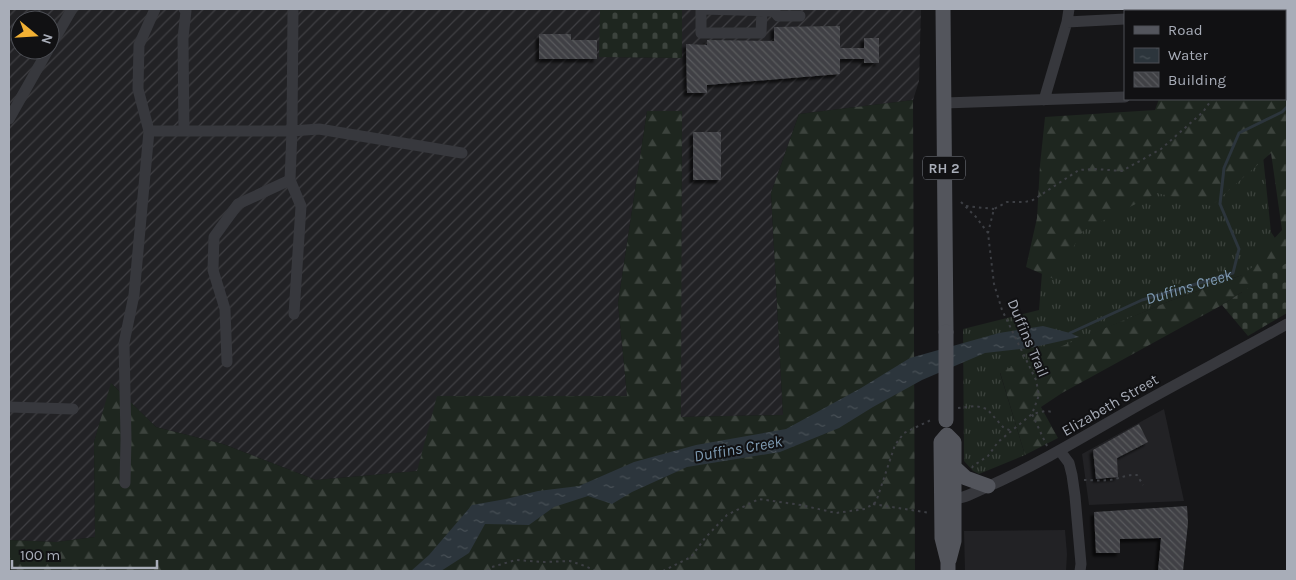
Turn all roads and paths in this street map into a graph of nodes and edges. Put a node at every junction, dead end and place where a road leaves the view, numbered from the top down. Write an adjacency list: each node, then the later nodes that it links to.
1 (72, 9): 13 (street)
2 (155, 9): 20 (street)
3 (184, 9): 21 (street)
4 (293, 9): 22 (street)
5 (702, 9): 9 (street); 9 (street)
6 (943, 9): 18 (main road, RH 2)
7 (1069, 9): 12 (street)
8 (774, 10): 9 (street); 10 (street)
9 (762, 11)
10 (800, 16)
11 (1124, 19): 12 (street)
12 (1067, 22): 16 (street)
13 (60, 30)
14 (43, 60): 19 (street)
15 (1124, 97): 16 (street)
16 (1044, 100): 18 (street)
17 (1211, 100): 27 (path)
18 (944, 103): 39 (main road, RH 2, bridge)
19 (9, 119)
20 (149, 131): 21 (street); 45 (street)
21 (184, 131): 22 (street)
22 (292, 131): 23 (street); 24 (street)
23 (462, 153)
24 (290, 180): 29 (street); 31 (street)
25 (962, 202): 26 (path)
26 (966, 206): 27 (path); 28 (path)
27 (994, 209): 28 (path, Duffins Trail)
28 (988, 234): 36 (path, Duffins Trail)
29 (294, 314)
30 (1287, 324): 41 (street, Elizabeth Street)
31 (227, 362)
32 (9, 407): 33 (street)
33 (73, 410)
34 (951, 411): 38 (path)
35 (1054, 412): 36 (path)
36 (1032, 414): 38 (path); 40 (path)
37 (936, 417): 49 (path)
38 (1011, 431): 43 (path)
39 (947, 435): 42 (main road, RH 2); 48 (main road, RH 2)
40 (1047, 446)
41 (1060, 451): 47 (street, Elizabeth Street); 55 (street)
42 (954, 467): 47 (main road); 48 (main road, RH 2)
43 (970, 472)
44 (1084, 480): 46 (path)
45 (125, 483)
46 (1143, 485)
47 (988, 486): 48 (street, Elizabeth Street)
48 (948, 500): 51 (main road, RH 2)
49 (873, 504): 50 (path); 54 (path)
50 (933, 516)
51 (948, 566)
52 (487, 571): 53 (path)
53 (596, 571)
54 (663, 571)
55 (1080, 571)

